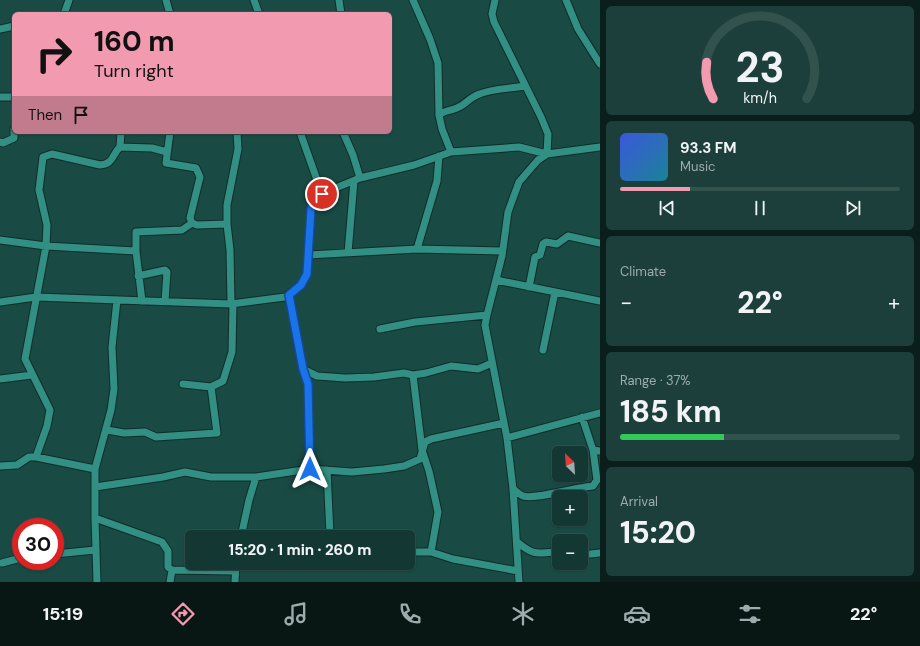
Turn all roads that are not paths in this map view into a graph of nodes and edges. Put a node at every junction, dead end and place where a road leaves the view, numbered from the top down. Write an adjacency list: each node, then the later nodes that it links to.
1 (69, 0): 8 (street)
2 (166, 0): 9 (street)
3 (254, 0): 10 (street)
4 (339, 0): 11 (street)
5 (413, 0): 18 (street)
6 (495, 0): 15 (street)
7 (566, 0): 14 (street)
8 (65, 12)
9 (169, 12)
10 (258, 12)
11 (341, 12)
12 (12, 26): 13 (street)
13 (0, 29)
14 (600, 64)
15 (525, 86): 18 (street); 30 (street)
16 (0, 97): 17 (street)
17 (12, 97)
18 (439, 115): 29 (street)
19 (14, 134): 25 (street)
20 (121, 134): 26 (street)
21 (170, 134): 28 (street)
22 (237, 134): 35 (street)
23 (301, 134): 33 (street)
24 (344, 134): 32 (street)
25 (0, 142)
26 (120, 146): 28 (street); 38 (street)
27 (600, 147): 30 (street)
28 (166, 152): 34 (street)
29 (451, 152): 30 (street); 31 (street)
30 (547, 154): 41 (street)
31 (439, 156): 32 (street); 39 (street)
32 (357, 180): 33 (street); 42 (street)
33 (322, 194): 43 (street)
34 (192, 223): 35 (street); 40 (street)
35 (227, 224): 55 (street)
36 (0, 240): 38 (street)
37 (600, 243): 46 (street)
38 (46, 246): 40 (street); 49 (street)
39 (417, 249): 41 (street); 42 (street)
40 (136, 251): 44 (street)
41 (502, 251): 45 (street)
42 (348, 253): 43 (street)
43 (308, 255): 48 (street)
44 (138, 276): 51 (street); 52 (street)
45 (496, 280): 46 (street); 56 (street)
46 (530, 287): 47 (street)
47 (555, 292): 53 (street); 58 (street)
48 (289, 295): 55 (street); 60 (street)
49 (36, 297): 50 (street); 54 (street); 61 (street)
50 (117, 300): 51 (street); 71 (street)
51 (142, 301): 52 (street)
52 (165, 301): 55 (street)
53 (600, 301)
54 (0, 302)
55 (232, 304): 67 (street)
56 (487, 315): 57 (street); 59 (street)
57 (380, 329)
58 (543, 350)
59 (492, 363): 63 (street); 70 (street)
60 (303, 369): 62 (street); 66 (street)
61 (32, 375): 64 (street); 75 (street)
62 (315, 375): 63 (street); 66 (street)
63 (413, 375): 73 (street)
64 (0, 379)
65 (183, 384): 67 (street)
66 (308, 384): 78 (street)
67 (211, 387): 71 (street)
68 (600, 413): 69 (street)
69 (582, 417): 72 (street); 74 (street)
70 (504, 422): 72 (street); 73 (street)
71 (106, 430): 77 (street)
72 (507, 438): 82 (street)
73 (422, 450): 79 (street); 89 (street)
74 (596, 451): 82 (street)
75 (36, 457): 76 (street); 77 (street)
76 (0, 466)
77 (95, 469): 81 (street)
78 (310, 469): 79 (street); 80 (street)
79 (327, 470): 85 (street)
80 (256, 478): 81 (street); 84 (street)
81 (95, 487): 83 (street)
82 (513, 489): 86 (street)
83 (95, 518): 87 (street); 98 (street)
84 (243, 530)
85 (330, 530)
86 (517, 542): 90 (street); 97 (street)
87 (95, 550): 91 (street); 100 (street)
88 (415, 552): 89 (street)
89 (432, 552): 97 (street)
90 (529, 552): 92 (street); 97 (street)
91 (64, 553)
92 (552, 553)
93 (600, 554): 94 (street)
94 (588, 555)
95 (12, 560): 96 (street)
96 (2, 563)
97 (518, 567): 103 (street)
98 (172, 570): 99 (street); 101 (street)
99 (234, 571): 102 (street)
100 (97, 582)
101 (170, 582)
102 (235, 582)
103 (519, 582)

